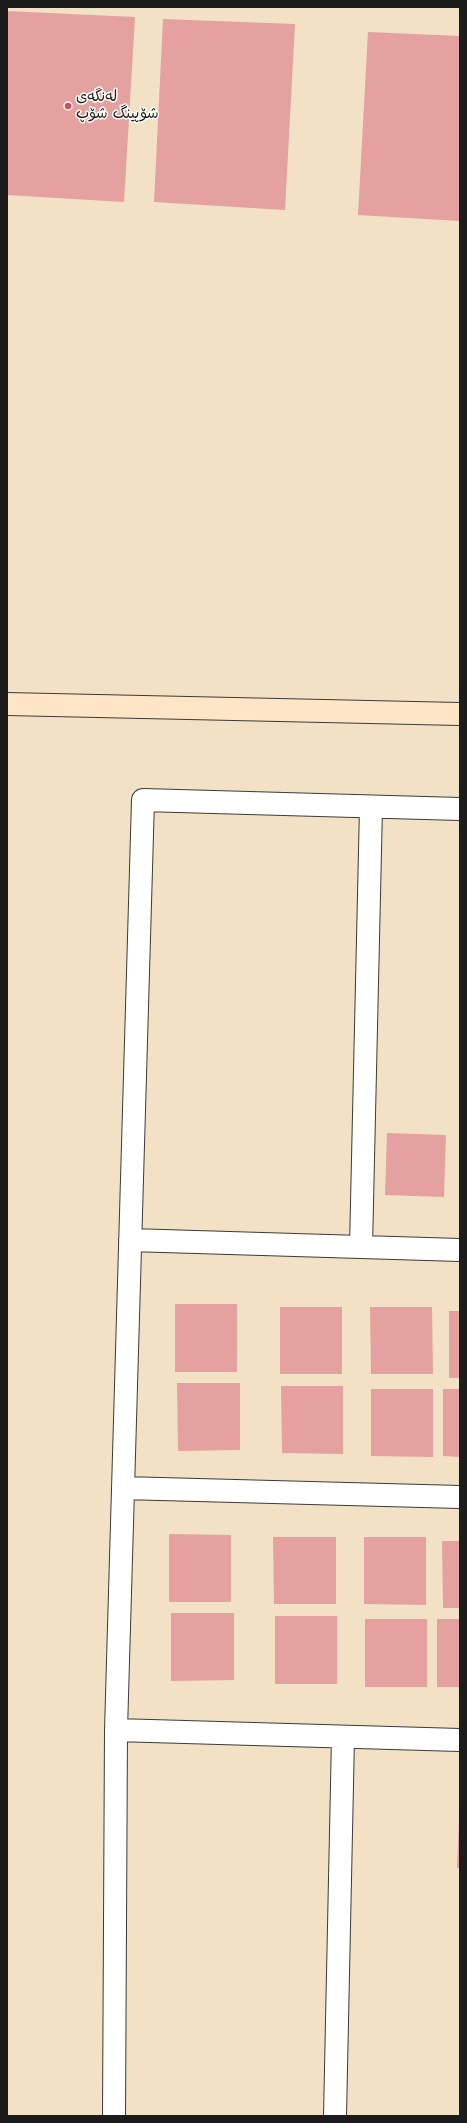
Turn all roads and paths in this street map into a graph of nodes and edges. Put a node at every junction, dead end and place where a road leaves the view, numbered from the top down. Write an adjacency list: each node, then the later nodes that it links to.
1 (7, 704): 2 (street)
2 (460, 714)
3 (371, 807): 4 (street); 5 (street); 6 (street)
4 (460, 809)
5 (130, 1240): 6 (street); 8 (street)
6 (361, 1247): 7 (street)
7 (460, 1250)
8 (123, 1488): 9 (street); 10 (street)
9 (460, 1497)
10 (116, 1730): 11 (street); 13 (street)
11 (343, 1737): 12 (street); 14 (street)
12 (460, 1740)
13 (114, 2116)
14 (335, 2116)

